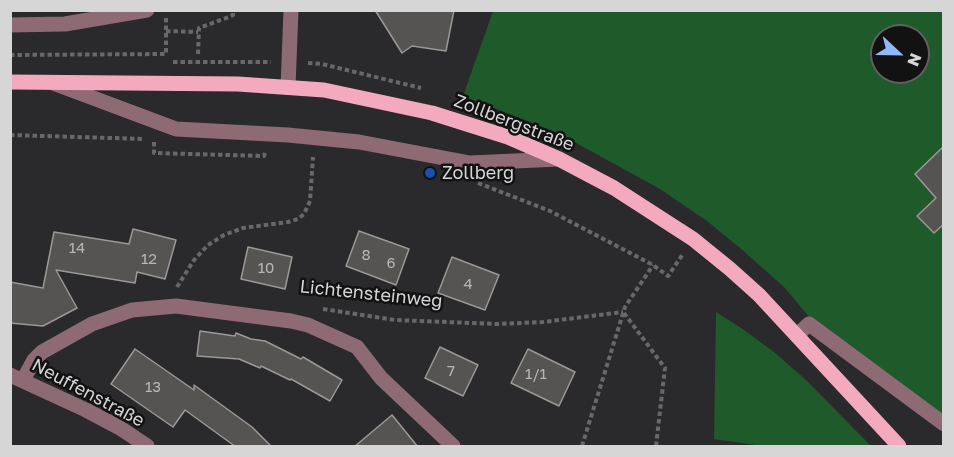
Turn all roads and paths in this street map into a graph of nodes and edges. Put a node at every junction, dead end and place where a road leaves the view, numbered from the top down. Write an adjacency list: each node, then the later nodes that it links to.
1 (147, 10): 4 (street)
2 (233, 10): 5 (path)
3 (291, 10): 10 (street)
4 (10, 25)
5 (198, 32): 6 (path); 7 (path)
6 (198, 54)
7 (10, 56)
8 (50, 81): 9 (main road, Zollbergstraße); 10 (main road, Zollbergstraße); 14 (street)
9 (10, 82)
10 (288, 87): 14 (main road, Zollbergstraße)
11 (10, 135): 13 (path)
12 (314, 147): 18 (path)
13 (195, 154)
14 (559, 159): 16 (main road, Zollbergstraße)
15 (476, 182): 17 (path)
16 (693, 240): 17 (path); 23 (main road, Zollbergstraße)
17 (653, 265): 22 (path)
18 (184, 273)
19 (176, 288): 20 (path)
20 (187, 290)
21 (312, 307): 22 (path, Lichtensteinweg)
22 (623, 312): 28 (path); 29 (path)
23 (797, 335): 25 (street); 30 (main road, Zollbergstraße)
24 (17, 377): 26 (street, Neuffenstraße); 27 (street, Lichtensteinweg)
25 (944, 424)
26 (147, 447)
27 (453, 447)
28 (582, 447)
29 (656, 447)
30 (899, 447)

